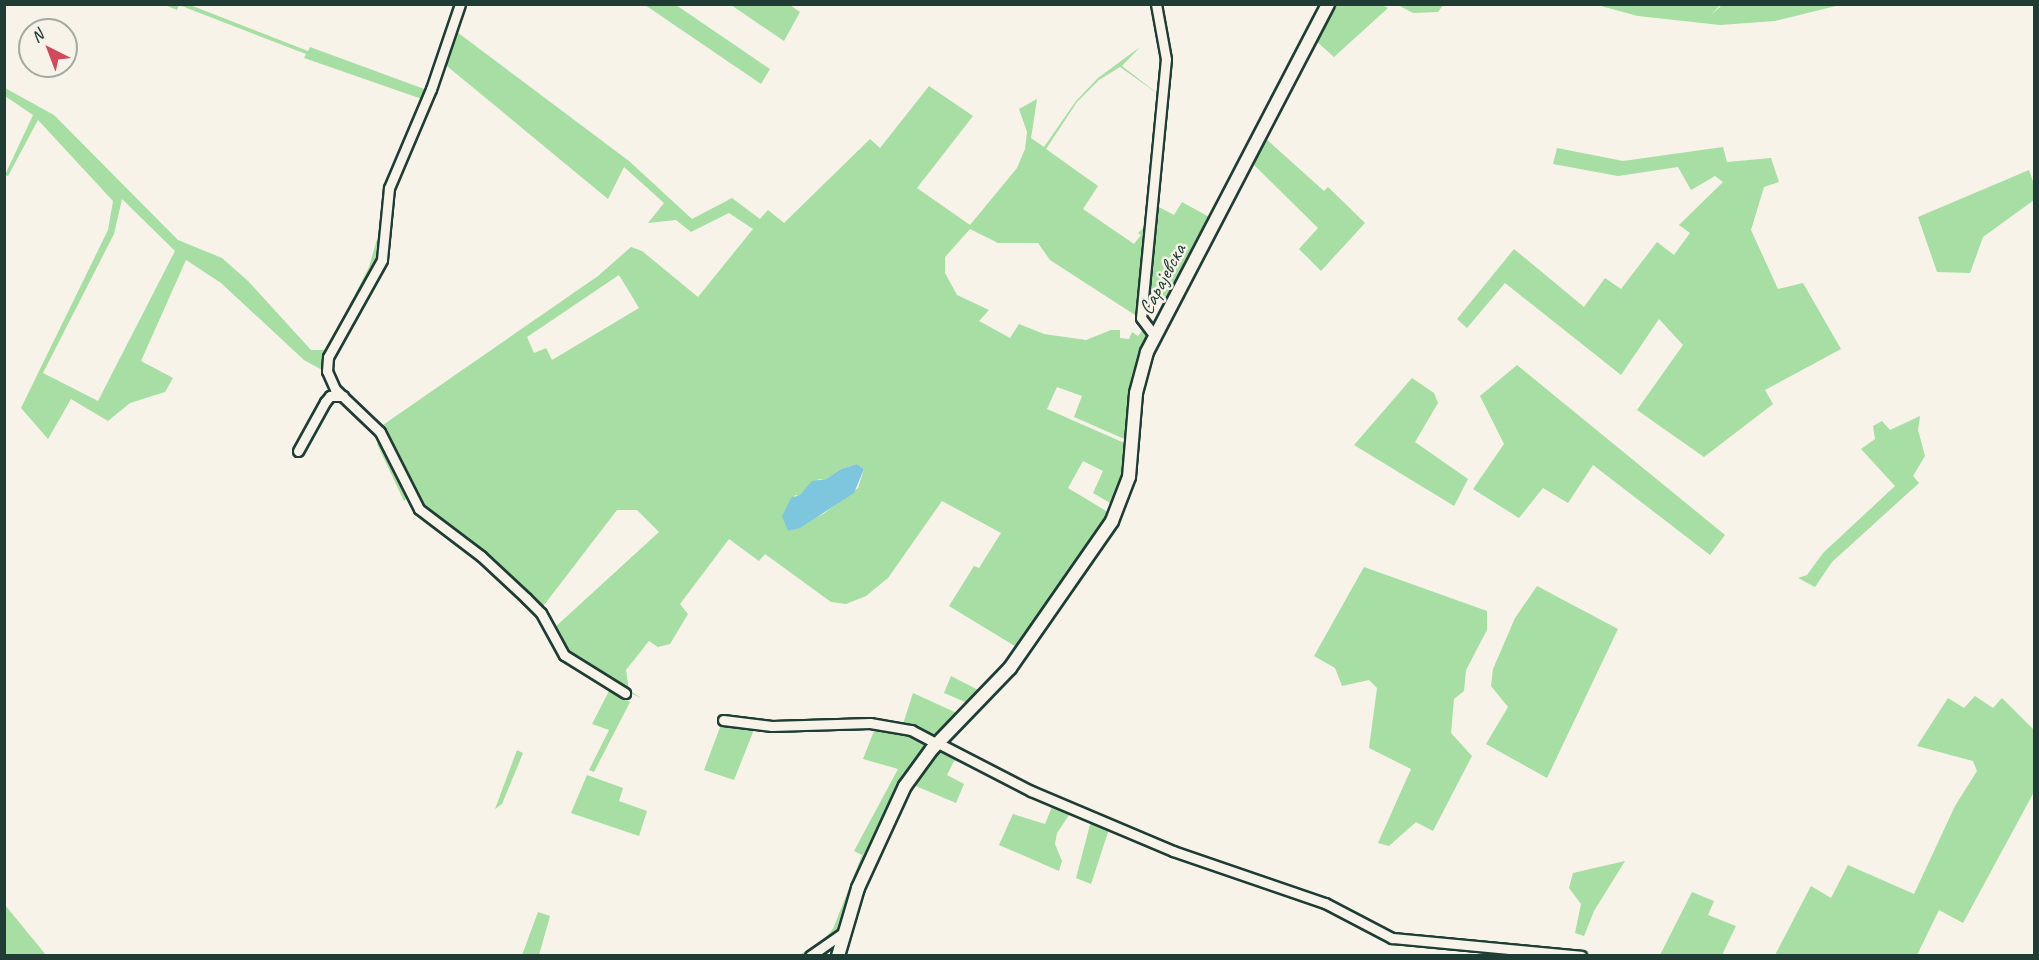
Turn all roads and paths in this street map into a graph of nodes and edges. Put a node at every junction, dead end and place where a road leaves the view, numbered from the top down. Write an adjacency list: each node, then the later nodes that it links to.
1 (460, 4): 5 (street)
2 (1156, 4): 4 (street, Сарајевска)
3 (1328, 4): 4 (main road, Сарајевска)
4 (1154, 335): 9 (main road)
5 (343, 396): 6 (street); 7 (street)
6 (298, 451)
7 (625, 693)
8 (723, 720): 9 (street)
9 (938, 743): 10 (main road); 13 (street)
10 (842, 934): 11 (street); 12 (main road)
11 (810, 956)
12 (838, 956)
13 (1581, 956)

